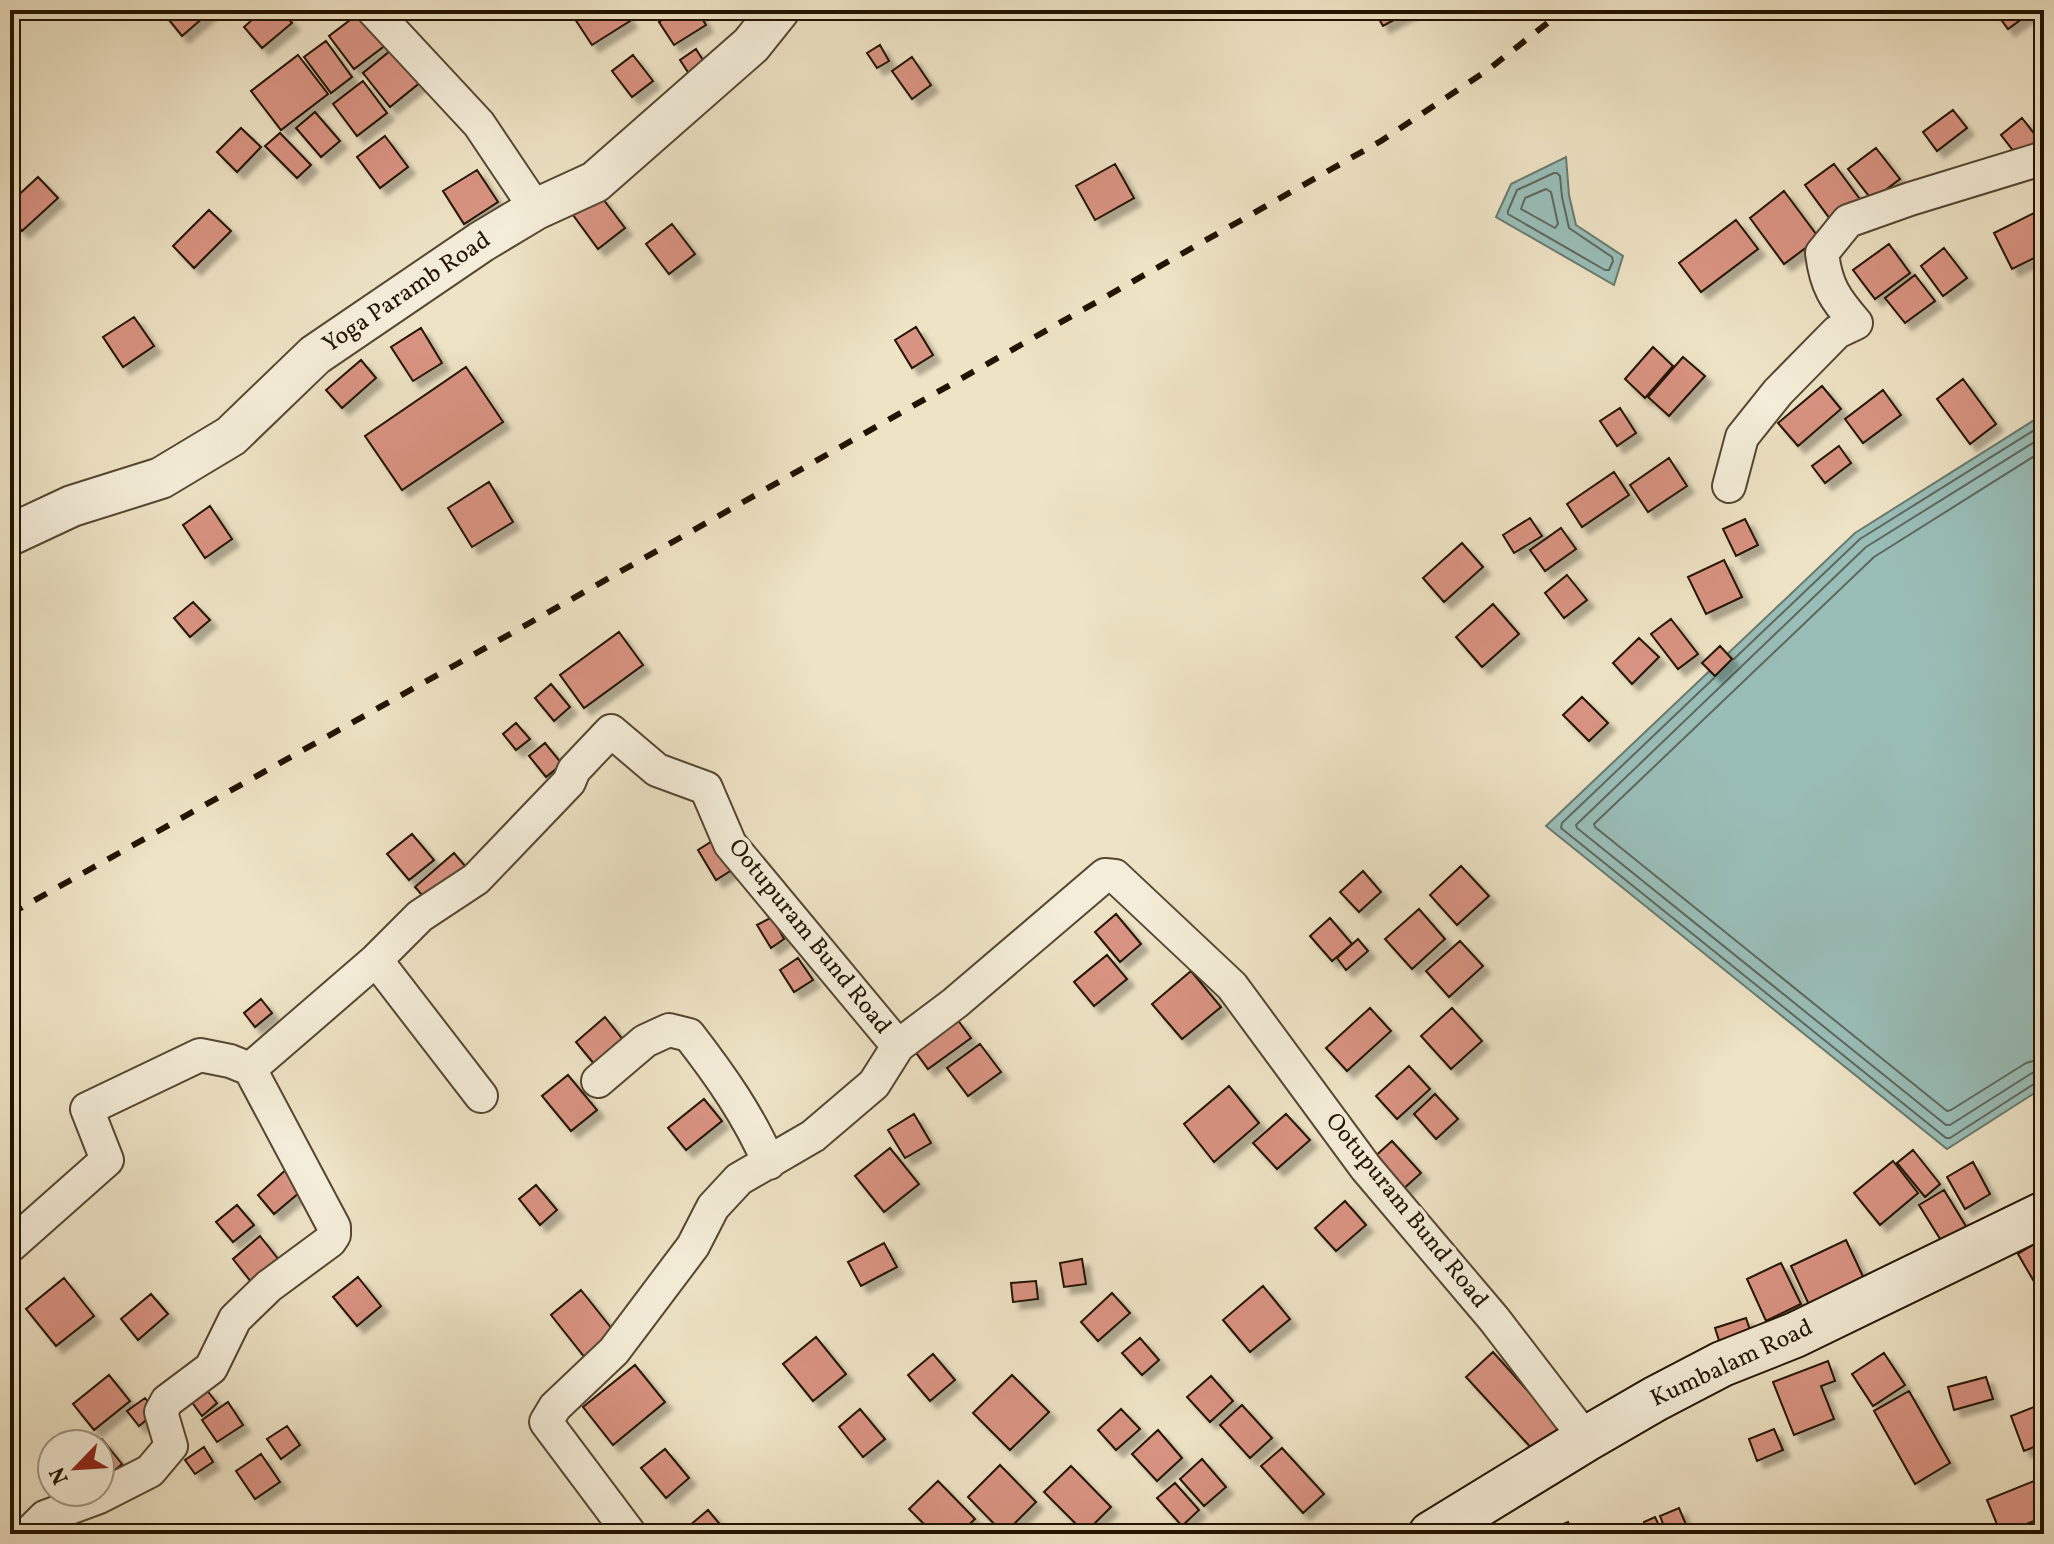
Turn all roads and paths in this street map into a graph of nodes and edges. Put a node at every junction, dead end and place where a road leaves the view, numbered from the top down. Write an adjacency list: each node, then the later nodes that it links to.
1 (373, 10): 4 (street)
2 (779, 10): 4 (street, Yoga Paramb Road)
3 (2044, 158): 5 (street)
4 (536, 209): 6 (street, Yoga Paramb Road)
5 (1729, 486)
6 (10, 535)
7 (376, 960): 8 (street, Ootupuram Bund Road); 9 (street, Ootupuram Bund Road); 11 (street)
8 (898, 1046): 12 (street); 15 (street, Ootupuram Bund Road)
9 (250, 1069): 14 (street); 16 (street)
10 (598, 1081): 12 (street)
11 (481, 1096)
12 (769, 1163): 17 (street)
13 (2044, 1214): 15 (main road, Kumbalam Road)
14 (10, 1246)
15 (1586, 1439): 18 (main road, Kumbalam Road)
16 (28, 1534)
17 (630, 1534)
18 (1431, 1534)

